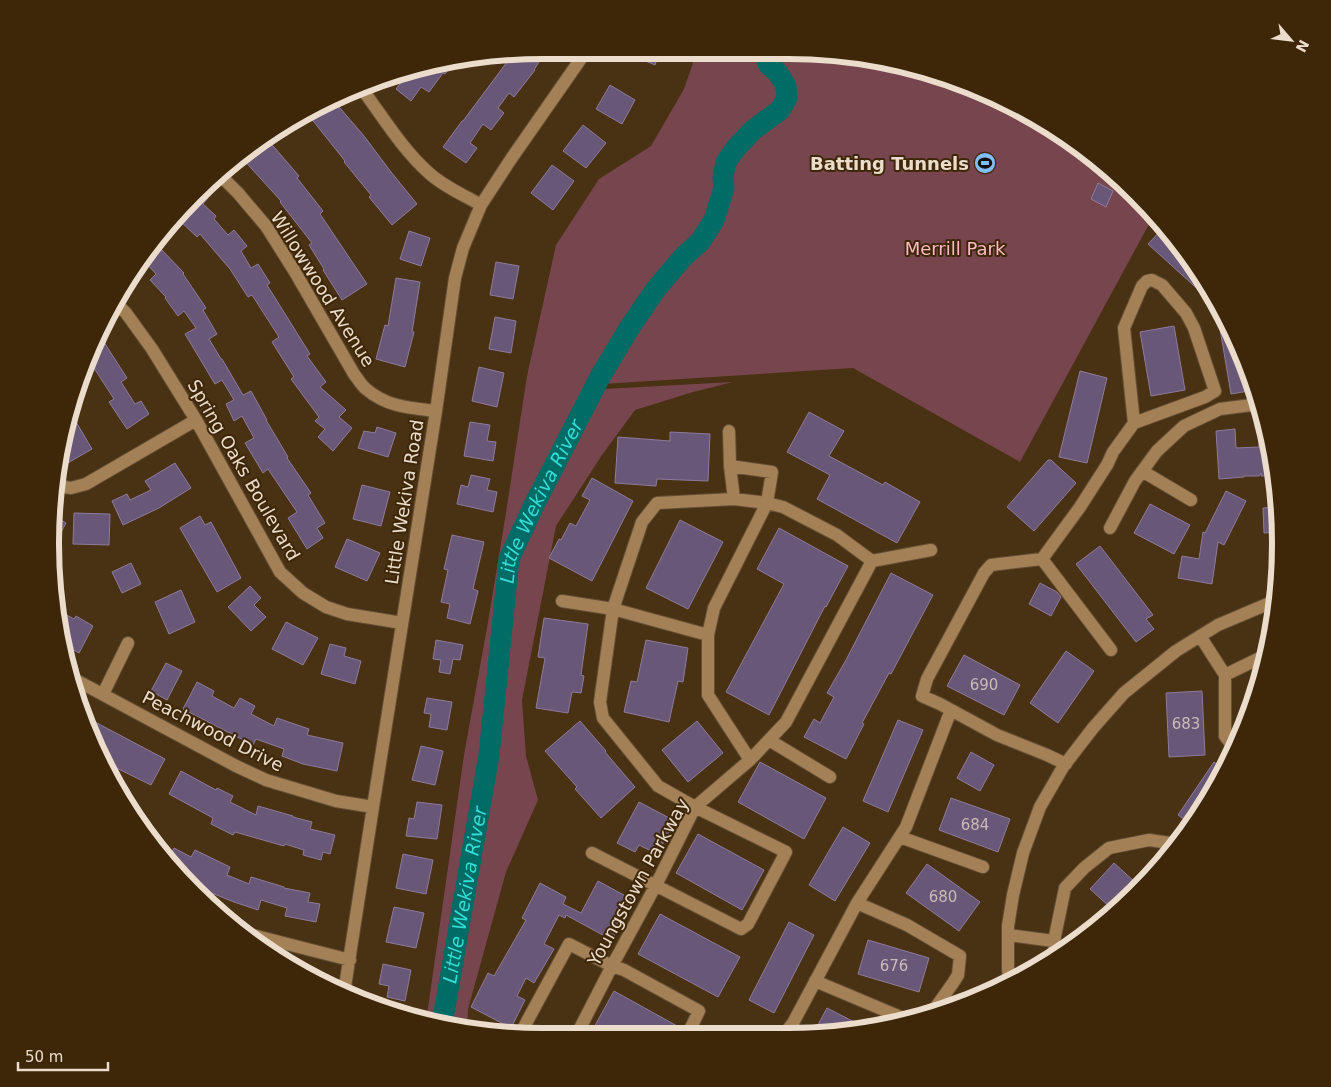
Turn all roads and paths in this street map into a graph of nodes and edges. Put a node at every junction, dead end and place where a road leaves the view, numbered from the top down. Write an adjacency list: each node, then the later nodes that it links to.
1 (580, 59): 4 (street, Little Wekiva Road)
2 (365, 93): 4 (street)
3 (224, 179): 7 (street, Willowwood Avenue)
4 (482, 205): 7 (street, Little Wekiva Road)
5 (121, 308): 8 (street, Spring Oaks Boulevard)
6 (1252, 405): 12 (street)
7 (436, 411): 24 (street, Little Wekiva Road)
8 (196, 420): 13 (street); 24 (street, Spring Oaks Boulevard)
9 (1134, 423): 9 (street); 19 (street)
10 (729, 431): 11 (street)
11 (730, 466): 14 (street); 16 (street)
12 (1142, 471): 15 (street); 17 (street)
13 (62, 487)
14 (734, 500): 16 (street); 23 (street)
15 (1191, 500)
16 (767, 504): 20 (street); 25 (street)
17 (1110, 528)
18 (931, 550): 20 (street)
19 (1042, 559): 28 (street); 33 (street)
20 (872, 561): 34 (street, Youngstown Parkway)
21 (562, 601): 23 (street)
22 (1268, 604): 26 (street)
23 (613, 609): 25 (street); 40 (street)
24 (402, 623): 39 (street, Little Wekiva Road)
25 (708, 635): 36 (street)
26 (1200, 636): 30 (street); 37 (street)
27 (128, 643): 32 (street)
28 (1111, 650)
29 (1258, 659): 30 (street)
30 (1225, 676): 35 (street)
31 (79, 681): 32 (street, Peachwood Drive)
32 (103, 694): 39 (street, Peachwood Drive)
33 (951, 710): 37 (street); 41 (street)
34 (769, 740): 36 (street, Youngstown Parkway); 38 (street)
35 (1229, 742)
36 (750, 760): 40 (street, Youngstown Parkway)
37 (1066, 764): 47 (street)
38 (830, 777)
39 (373, 807): 51 (street, Little Wekiva Road)
40 (695, 807): 45 (street, Youngstown Parkway); 45 (street)
41 (900, 836): 44 (street); 46 (street)
42 (1169, 843): 49 (street)
43 (592, 853): 45 (street)
44 (983, 867)
45 (656, 885): 52 (street, Youngstown Parkway)
46 (857, 903): 54 (street); 56 (street)
47 (1008, 934): 49 (street); 53 (street)
48 (261, 937): 51 (street)
49 (1054, 941): 50 (street)
50 (1054, 948)
51 (350, 960): 55 (street, Little Wekiva Road)
52 (612, 966): 58 (street); 59 (street, Youngstown Parkway); 60 (street)
53 (1008, 975)
54 (815, 981): 57 (street); 61 (street)
55 (345, 985)
56 (938, 1005)
57 (897, 1016)
58 (525, 1027)
59 (580, 1028)
60 (691, 1028)
61 (789, 1028)

